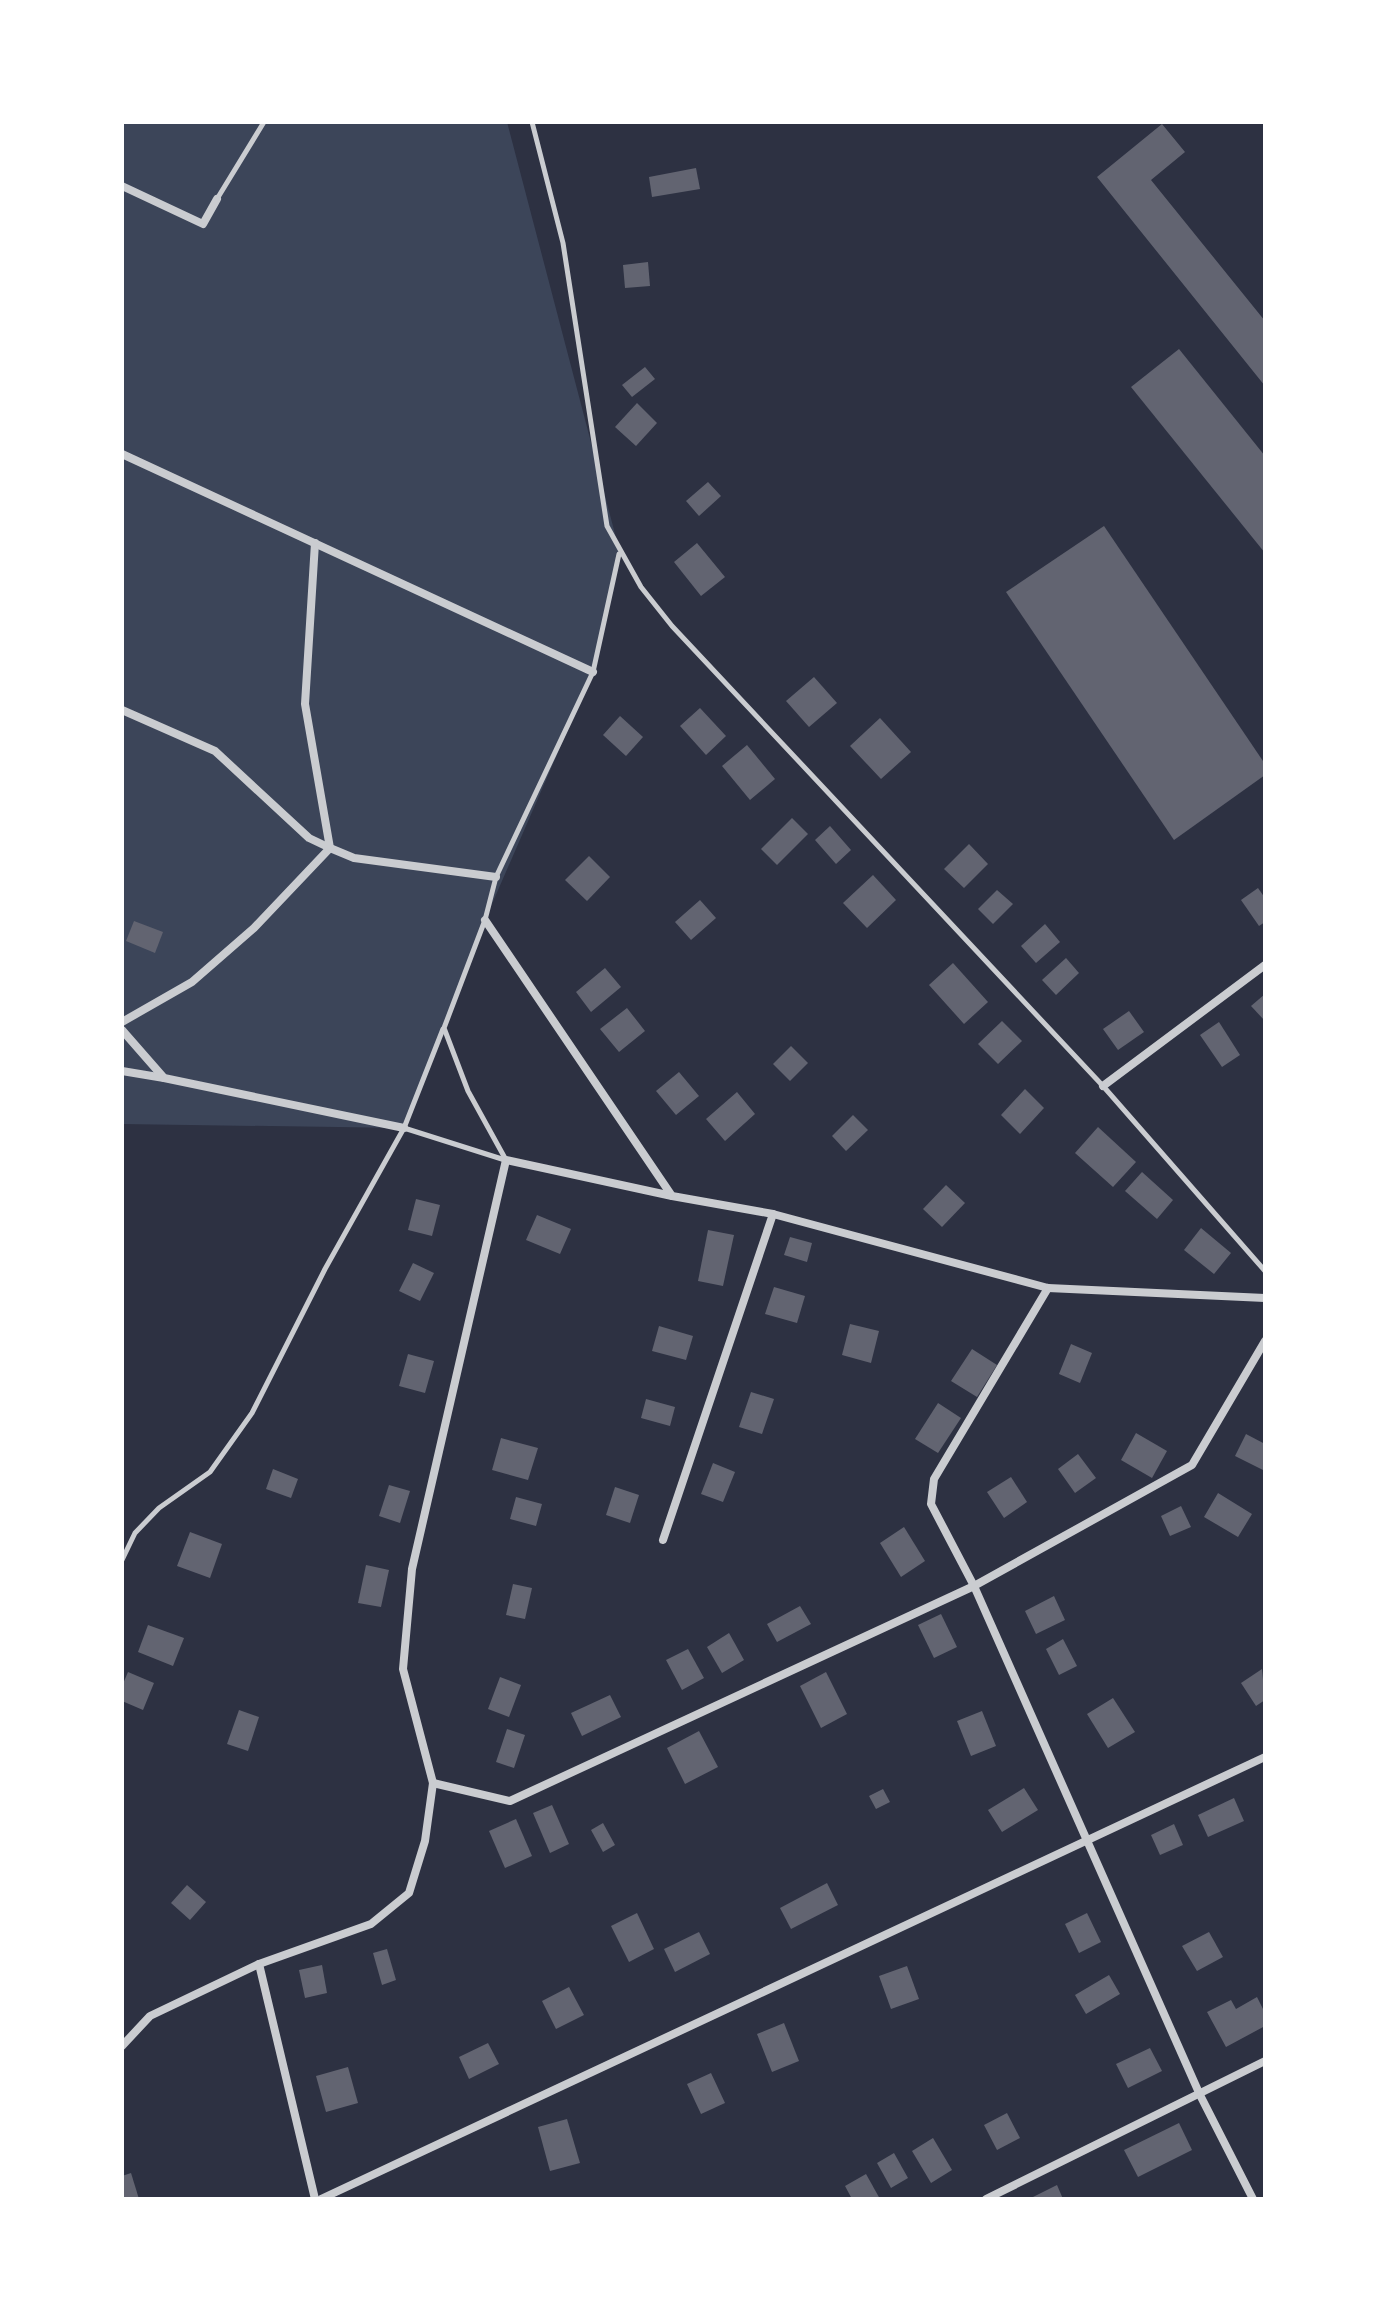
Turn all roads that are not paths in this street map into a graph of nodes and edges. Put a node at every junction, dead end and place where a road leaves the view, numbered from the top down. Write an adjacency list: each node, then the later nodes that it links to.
1 (264, 122): 4 (lane)
2 (532, 122): 7 (lane)
3 (122, 186): 4 (street)
4 (217, 199)
5 (122, 454): 6 (street)
6 (315, 543): 8 (street); 10 (street)
7 (620, 553): 8 (lane); 19 (lane)
8 (593, 672): 11 (lane)
9 (122, 710): 10 (street)
10 (330, 848): 11 (street); 14 (street)
11 (496, 877): 12 (lane)
12 (485, 920): 15 (lane); 22 (street)
13 (1265, 965): 19 (street)
14 (122, 1022)
15 (444, 1028): 20 (lane); 21 (lane)
16 (122, 1030): 18 (street)
17 (122, 1071): 18 (street)
18 (164, 1078): 20 (street)
19 (1103, 1086): 24 (lane)
20 (404, 1128): 21 (lane); 29 (lane)
21 (506, 1160): 22 (street); 32 (street)
22 (672, 1196): 23 (street)
23 (773, 1214): 25 (street); 28 (street)
24 (1265, 1271)
25 (1048, 1288): 26 (street); 30 (street)
26 (1265, 1298)
27 (1265, 1341): 30 (street)
28 (663, 1540)
29 (122, 1560)
30 (974, 1586): 32 (street); 33 (street)
31 (1265, 1757): 33 (street)
32 (433, 1783): 34 (street)
33 (1086, 1842): 37 (street); 39 (street)
34 (259, 1964): 35 (street); 38 (street)
35 (122, 2046)
36 (1265, 2061): 37 (street)
37 (1200, 2095): 40 (street); 41 (street)
38 (315, 2199)
39 (321, 2199)
40 (986, 2199)
41 (1253, 2199)

